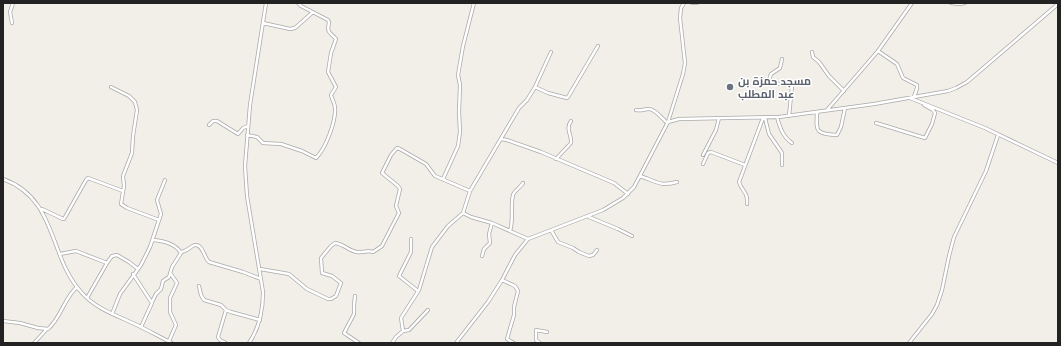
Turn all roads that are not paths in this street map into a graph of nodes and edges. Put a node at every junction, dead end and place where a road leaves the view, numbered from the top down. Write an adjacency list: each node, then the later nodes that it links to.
1 (13, 3): 13 (street)
2 (266, 3): 14 (street)
3 (298, 3): 12 (street)
4 (474, 3): 51 (street)
5 (684, 3): 35 (street)
6 (692, 3): 7 (street)
7 (697, 3)
8 (912, 3): 16 (street)
9 (951, 3): 10 (street)
10 (965, 3)
11 (1058, 4): 23 (street)
12 (313, 12): 14 (street); 39 (street)
13 (12, 23)
14 (263, 23): 38 (street)
15 (598, 46): 21 (street)
16 (878, 51): 22 (street); 23 (street)
17 (551, 52): 21 (street)
18 (812, 52): 22 (street)
19 (782, 59): 30 (street)
20 (111, 87): 55 (street)
21 (535, 87): 41 (street)
22 (844, 91): 28 (street)
23 (914, 97): 24 (street)
24 (909, 98): 25 (street); 26 (street)
25 (925, 104): 36 (street); 40 (street)
26 (846, 108): 28 (street); 29 (street)
27 (636, 110): 35 (street)
28 (827, 111): 29 (street)
29 (817, 112): 30 (street)
30 (789, 116): 31 (street)
31 (777, 117): 33 (street); 42 (street)
32 (719, 118): 33 (street); 35 (street); 43 (street)
33 (764, 118): 47 (street); 48 (street)
34 (571, 121): 44 (street)
35 (667, 122): 49 (street)
36 (876, 123)
37 (209, 125): 38 (street)
38 (248, 126): 39 (street)
39 (247, 135): 76 (street)
40 (998, 135): 45 (street); 105 (street)
41 (500, 139): 44 (street); 56 (street)
42 (792, 143)
43 (703, 156)
44 (556, 159): 57 (street)
45 (1058, 163)
46 (703, 164): 47 (street)
47 (746, 165): 58 (street)
48 (782, 165)
49 (640, 176): 53 (street); 57 (street)
50 (3, 179): 59 (street)
51 (443, 179): 56 (street); 76 (street)
52 (165, 180): 62 (street)
53 (677, 182)
54 (523, 183): 65 (street)
55 (123, 190): 59 (street); 62 (street)
56 (470, 192): 60 (street)
57 (628, 194): 61 (street)
58 (747, 204)
59 (41, 209): 72 (street)
60 (463, 213): 63 (street); 83 (street)
61 (588, 216): 64 (street); 66 (street)
62 (159, 220): 69 (street)
63 (492, 223): 65 (street); 73 (street)
64 (551, 230): 68 (street); 70 (street)
65 (510, 231): 68 (street)
66 (632, 236)
67 (411, 239): 83 (street)
68 (528, 239): 80 (street)
69 (153, 240): 71 (street); 75 (street)
70 (597, 250)
71 (180, 252): 78 (street); 79 (street)
72 (60, 254): 74 (street); 82 (street)
73 (482, 256)
74 (107, 263): 75 (street); 85 (street)
75 (138, 269): 77 (street)
76 (260, 269): 79 (street)
77 (133, 274): 86 (street); 89 (street)
78 (171, 274): 86 (street); 96 (street)
79 (262, 279): 90 (street)
80 (502, 280): 102 (street); 103 (street)
81 (199, 286): 87 (street)
82 (77, 287): 85 (street); 93 (street)
83 (418, 291): 94 (street)
84 (355, 296): 100 (street)
85 (87, 298): 89 (street)
86 (152, 302): 92 (street)
87 (226, 310): 90 (street); 98 (street)
88 (428, 310): 94 (street)
89 (112, 314): 92 (street)
90 (260, 320): 99 (street)
91 (3, 321): 93 (street)
92 (141, 327): 96 (street)
93 (48, 329): 97 (street)
94 (403, 331): 101 (street)
95 (547, 332): 104 (street)
96 (170, 342)
97 (34, 343)
98 (226, 343)
99 (250, 343)
100 (359, 343)
101 (392, 343)
102 (456, 343)
103 (514, 343)
104 (540, 343)
105 (910, 343)

